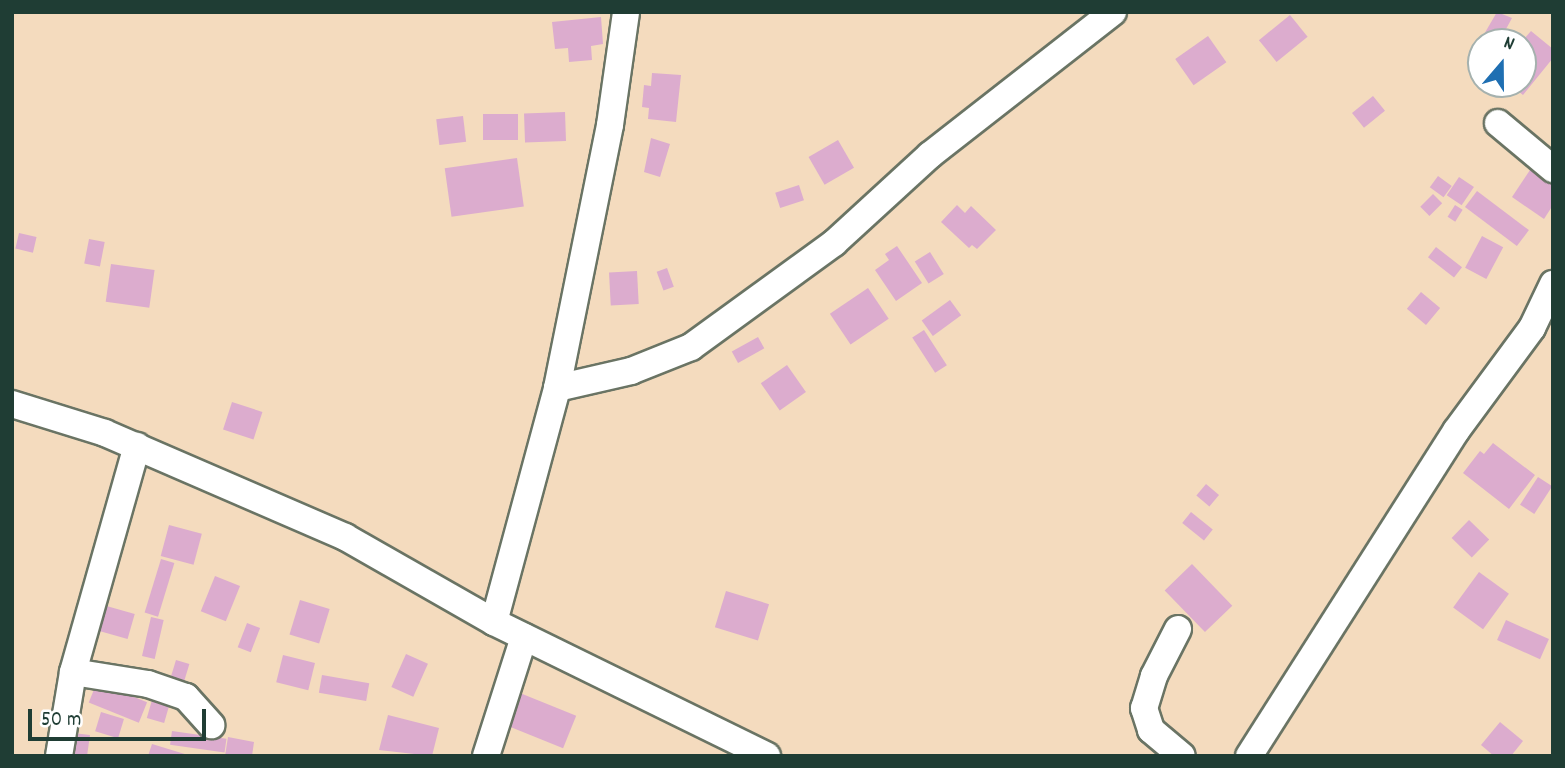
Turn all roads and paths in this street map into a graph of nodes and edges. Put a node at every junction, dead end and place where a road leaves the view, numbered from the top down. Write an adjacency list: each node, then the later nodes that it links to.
1 (626, 12): 6 (street)
2 (1113, 12): 6 (street)
3 (1498, 123): 4 (street)
4 (1553, 169)
5 (1553, 285): 18 (street)
6 (558, 388): 9 (street)
7 (12, 404): 8 (street)
8 (137, 446): 9 (street); 12 (street)
9 (495, 622): 11 (street)
10 (1178, 629): 17 (street)
11 (524, 637): 15 (street); 16 (street)
12 (73, 672): 13 (street); 14 (street)
13 (211, 725)
14 (59, 756)
15 (486, 756)
16 (767, 756)
17 (1182, 756)
18 (1249, 756)

